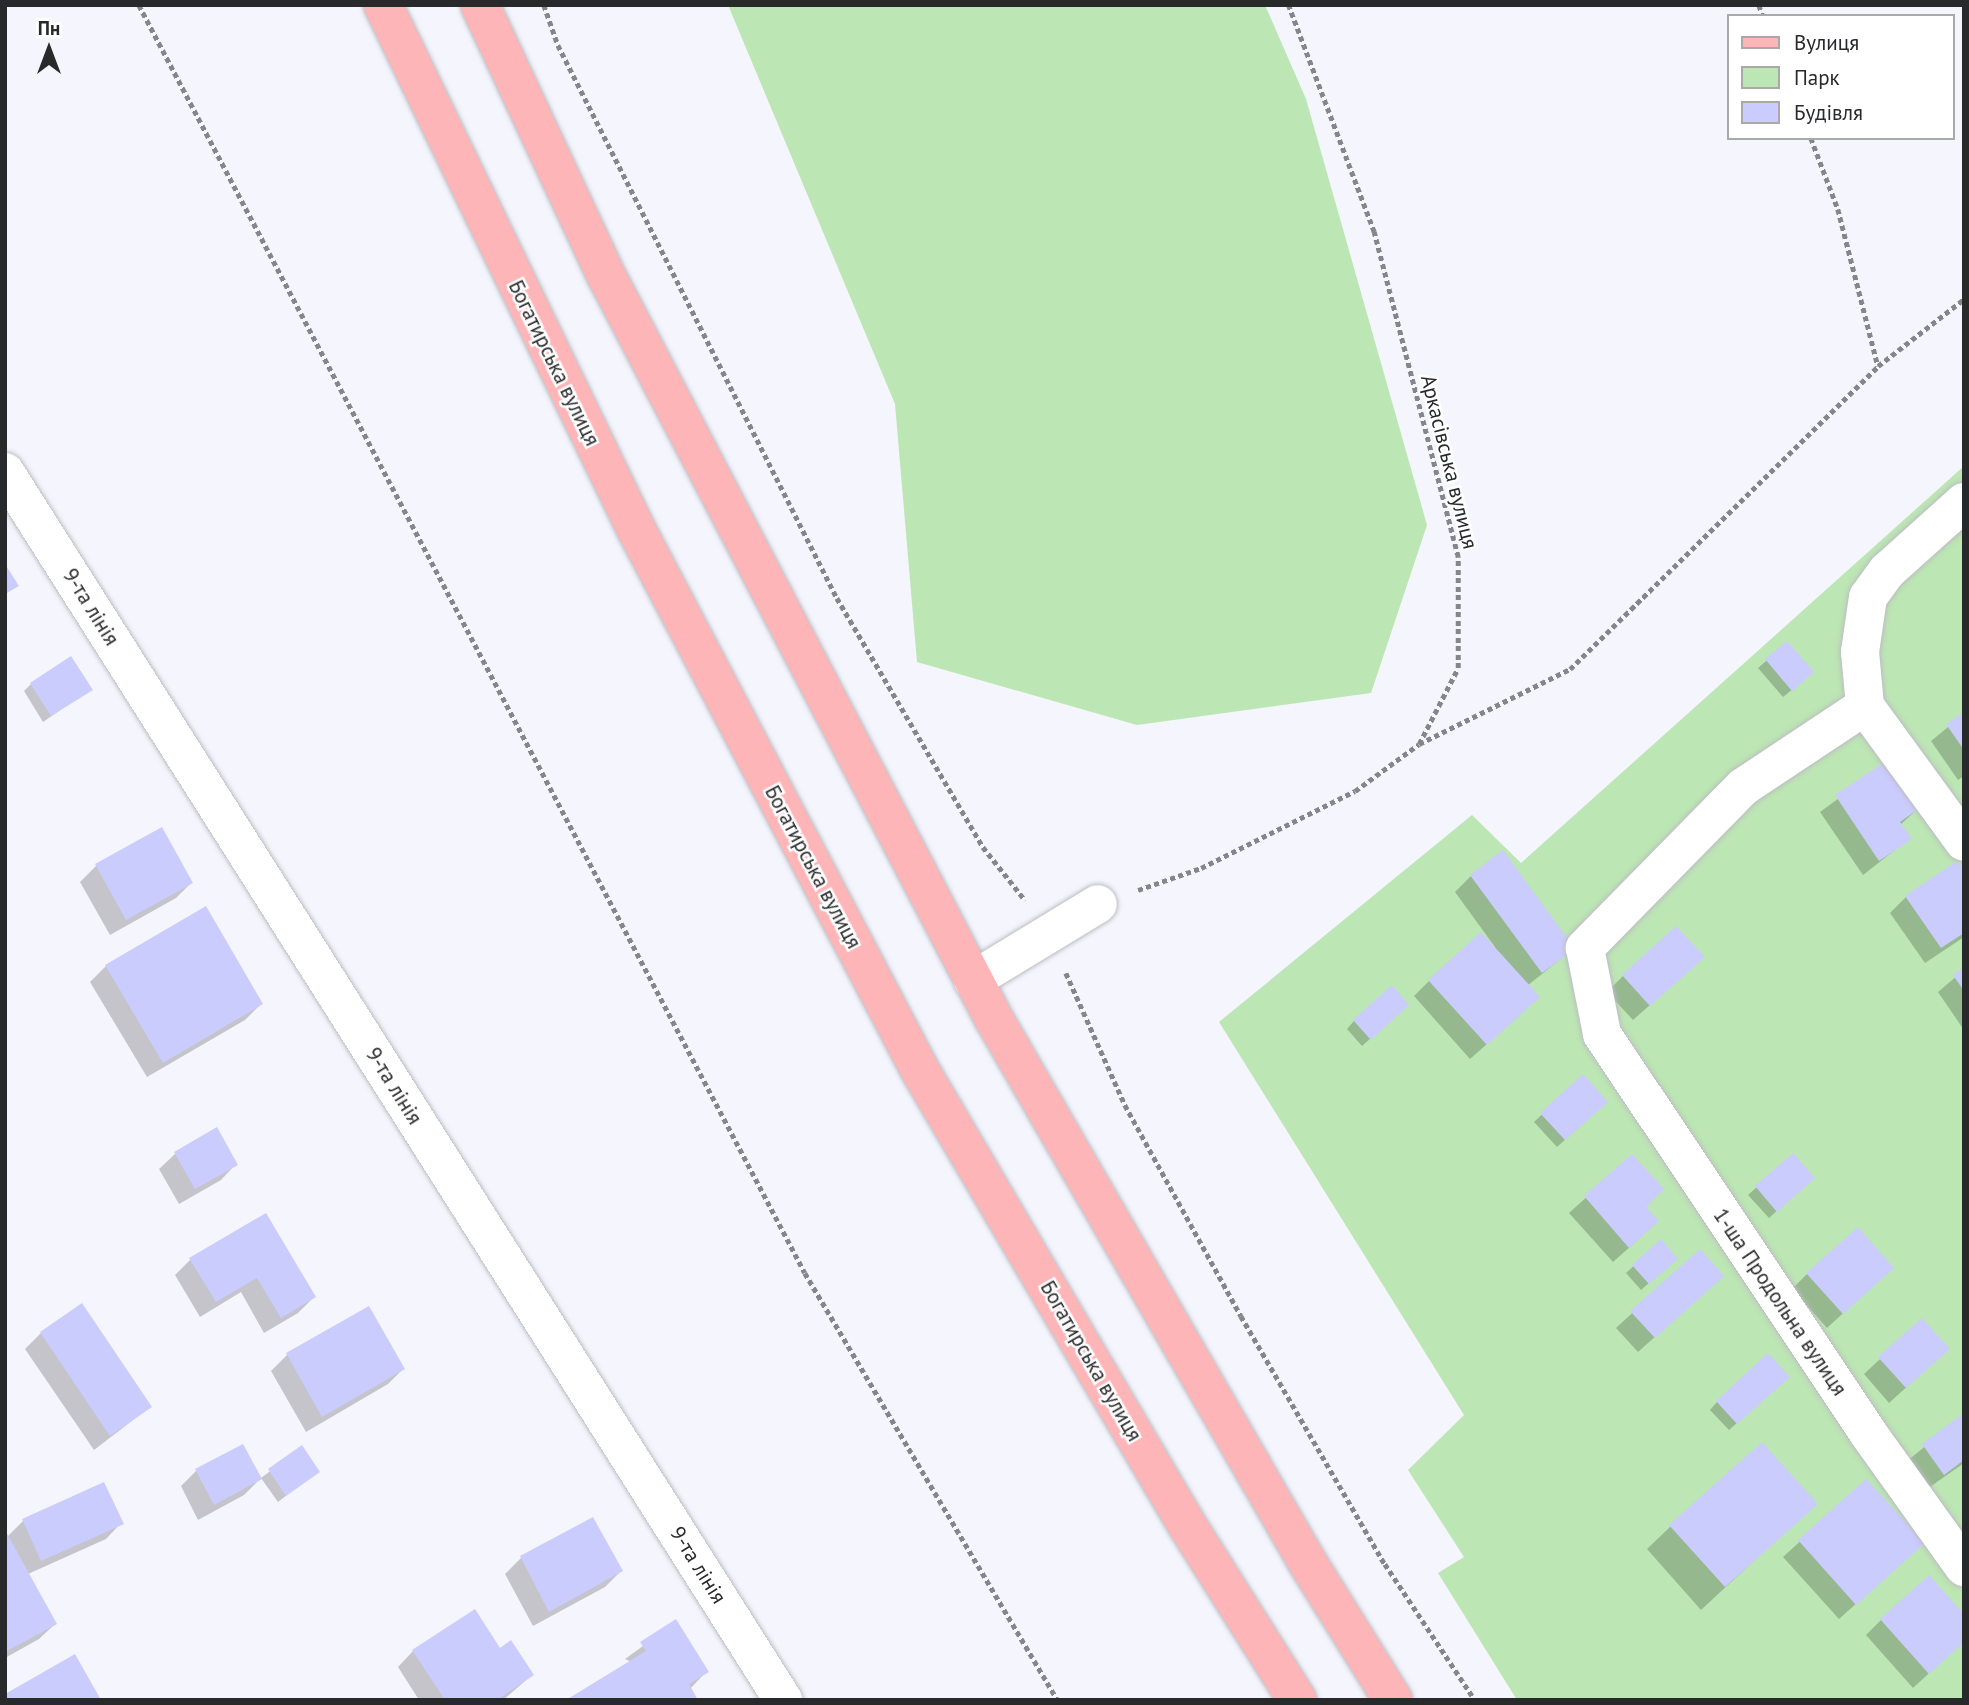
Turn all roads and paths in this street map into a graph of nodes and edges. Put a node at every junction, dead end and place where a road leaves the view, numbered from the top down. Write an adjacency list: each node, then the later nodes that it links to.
1 (139, 5): 19 (path)
2 (383, 5): 20 (main road, Богатирська вулиця)
3 (480, 5): 16 (main road)
4 (544, 5): 15 (path)
5 (1288, 5): 12 (path, Аркасівська вулиця)
6 (1812, 140): 8 (path)
7 (1964, 299): 8 (path)
8 (1878, 366): 12 (path)
9 (5, 472): 18 (street, 9-та лінія)
10 (1964, 502): 11 (street)
11 (1865, 706): 13 (street); 17 (street, 1-ша Продольна вулиця)
12 (1419, 744): 14 (path, Аркасівська вулиця)
13 (1964, 842)
14 (1098, 904): 15 (street)
15 (1053, 931): 16 (street); 22 (path)
16 (973, 979): 21 (main road)
17 (1964, 1567)
18 (783, 1700)
19 (1058, 1700)
20 (1297, 1700)
21 (1393, 1700)
22 (1475, 1700)

